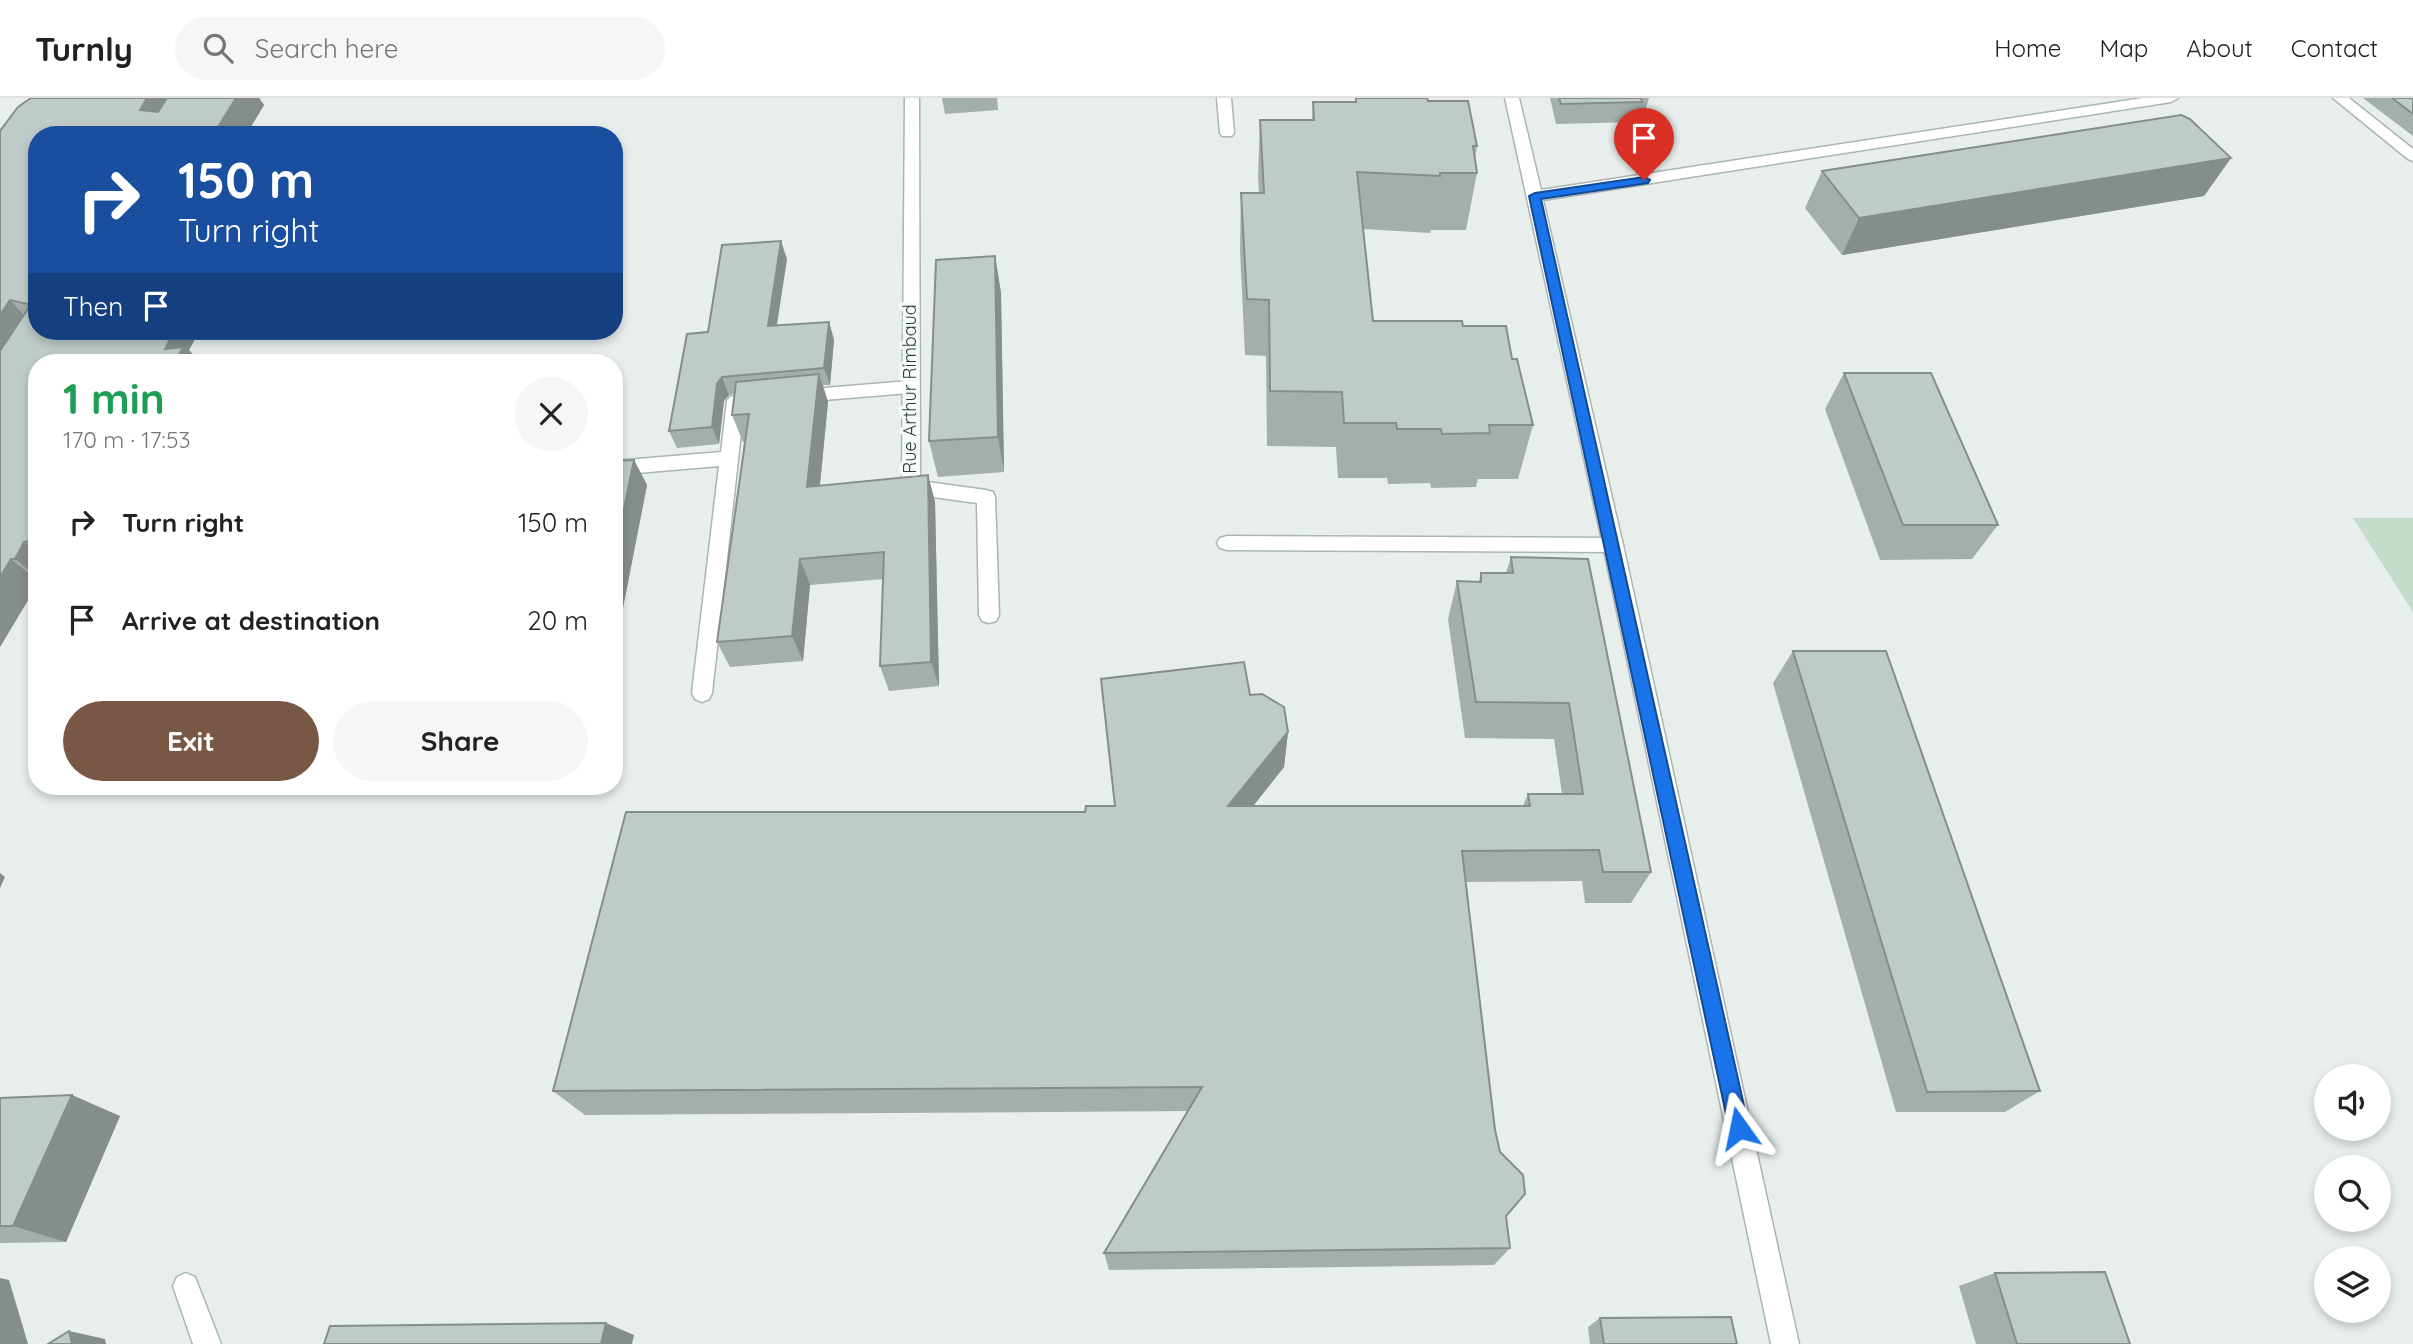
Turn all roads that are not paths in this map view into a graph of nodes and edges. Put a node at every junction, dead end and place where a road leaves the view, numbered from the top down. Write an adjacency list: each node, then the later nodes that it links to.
1 (912, 98): 9 (street, Rue Arthur Rimbaud)
2 (1224, 98): 6 (street)
3 (1512, 98): 8 (street)
4 (2171, 98): 8 (street)
5 (2340, 98): 7 (street)
6 (1227, 133)
7 (2413, 156)
8 (1535, 196): 13 (street)
9 (909, 387): 10 (street); 14 (street, Rue Arthur Rimbaud)
10 (729, 458): 11 (street); 15 (street)
11 (623, 467)
12 (1227, 543): 13 (street)
13 (1613, 545): 18 (street)
14 (989, 615)
15 (702, 693)
16 (186, 1286): 17 (street)
17 (207, 1344)
18 (1785, 1344)

